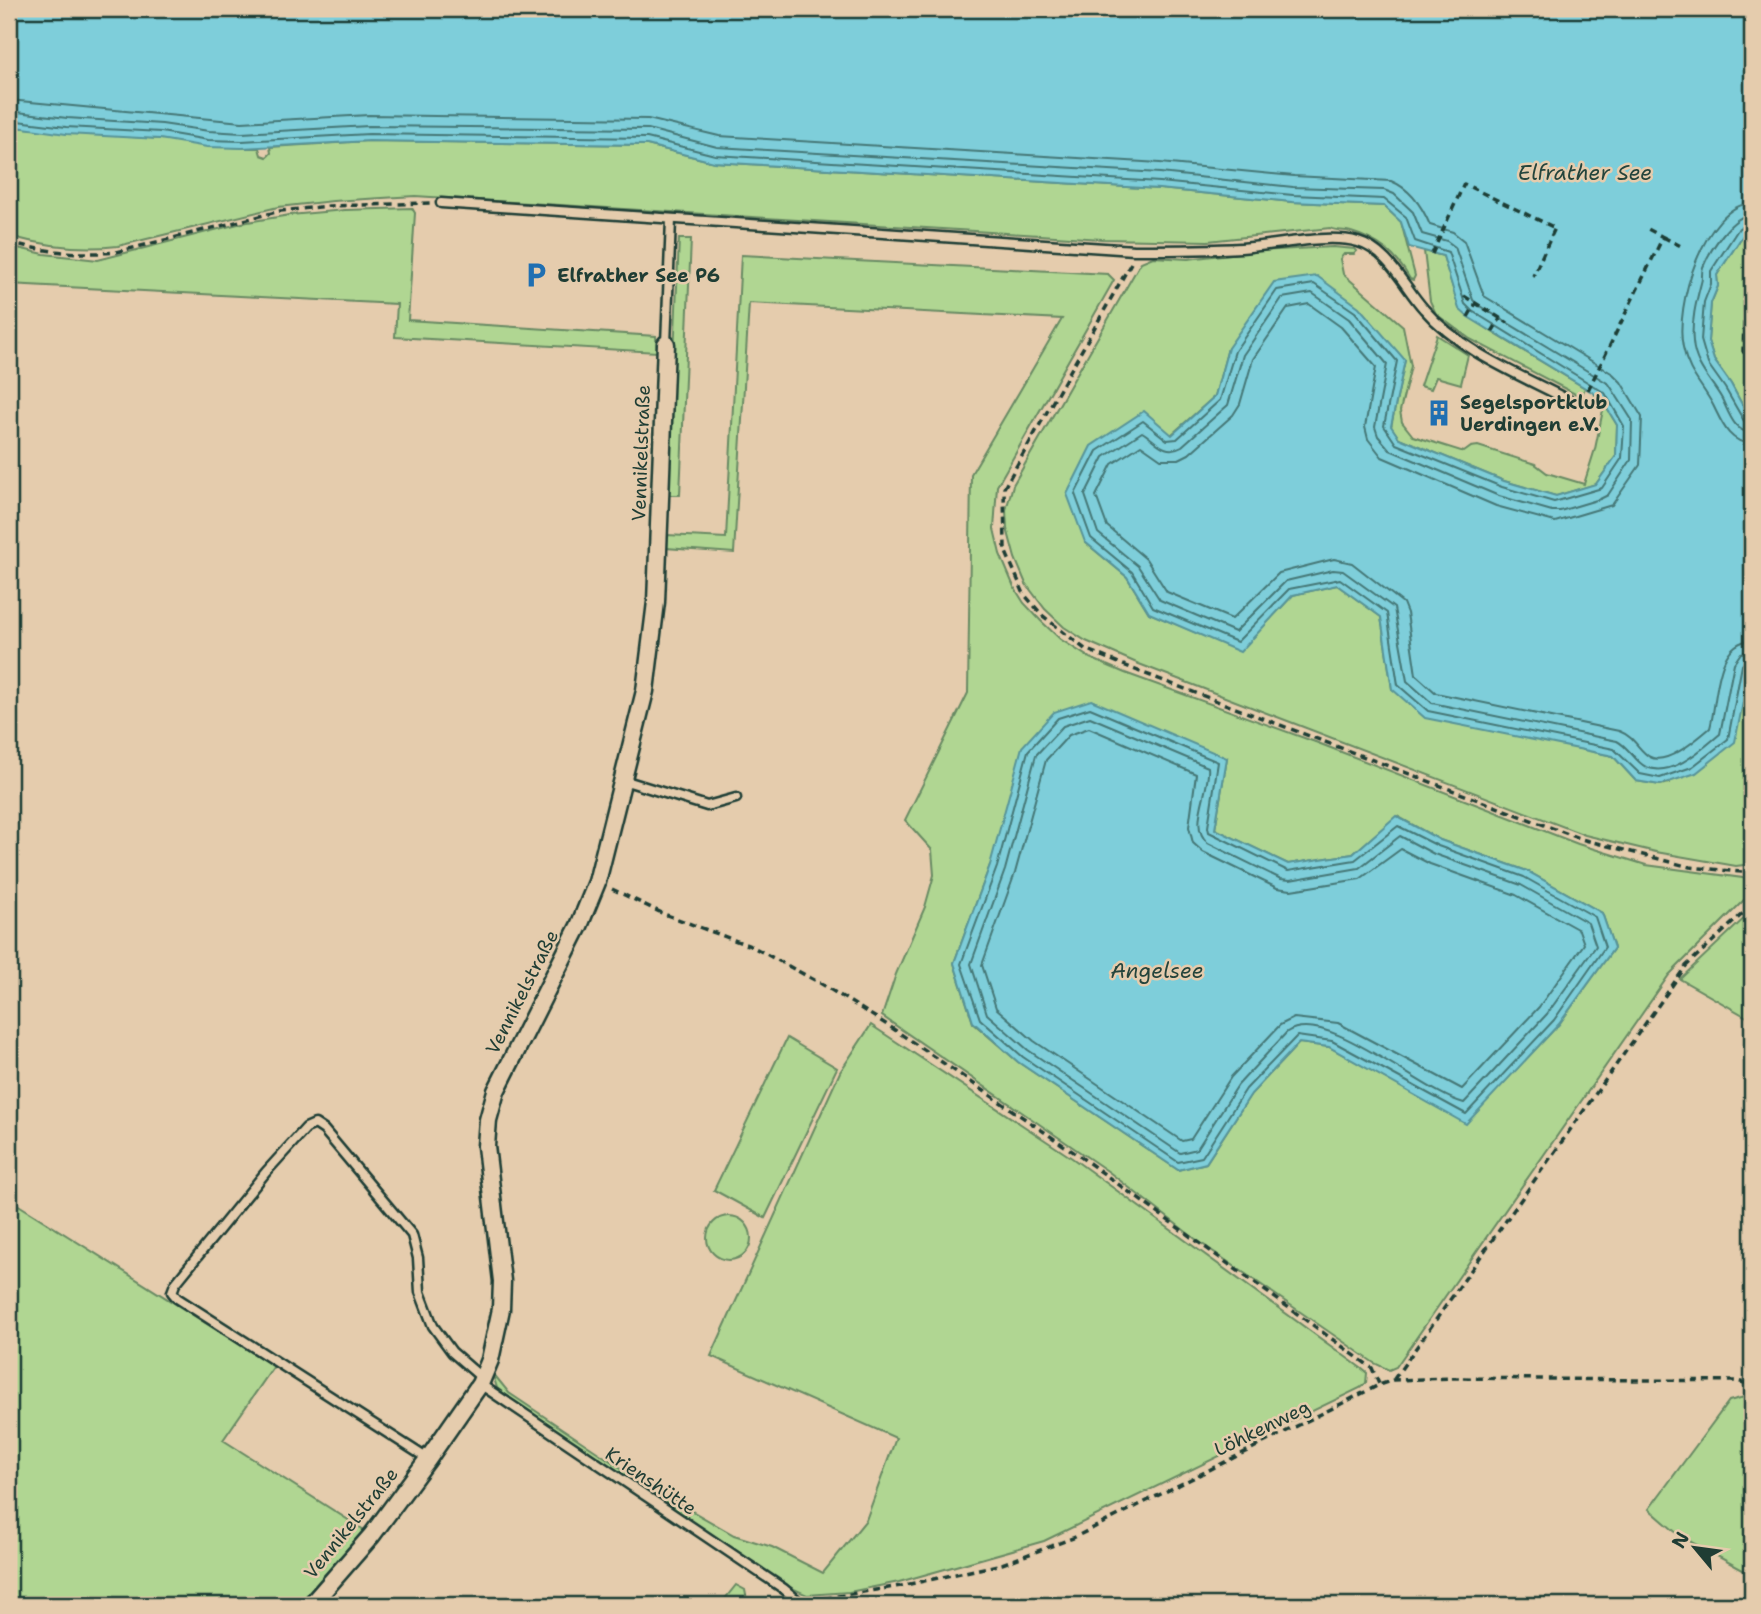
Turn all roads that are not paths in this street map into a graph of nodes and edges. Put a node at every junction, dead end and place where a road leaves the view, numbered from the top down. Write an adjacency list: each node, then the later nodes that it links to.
1 (441, 203): 2 (lane)
2 (671, 220): 3 (lane); 4 (lane)
3 (666, 344): 5 (street, Vennikelstraße)
4 (1572, 402)
5 (623, 780): 6 (lane); 7 (street, Vennikelstraße)
6 (736, 798)
7 (481, 1382): 8 (street, Vennikelstraße); 8 (lane, Krienshütte); 10 (lane, Krienshütte)
8 (428, 1459): 9 (street, Vennikelstraße)
9 (311, 1605)
10 (803, 1605)

